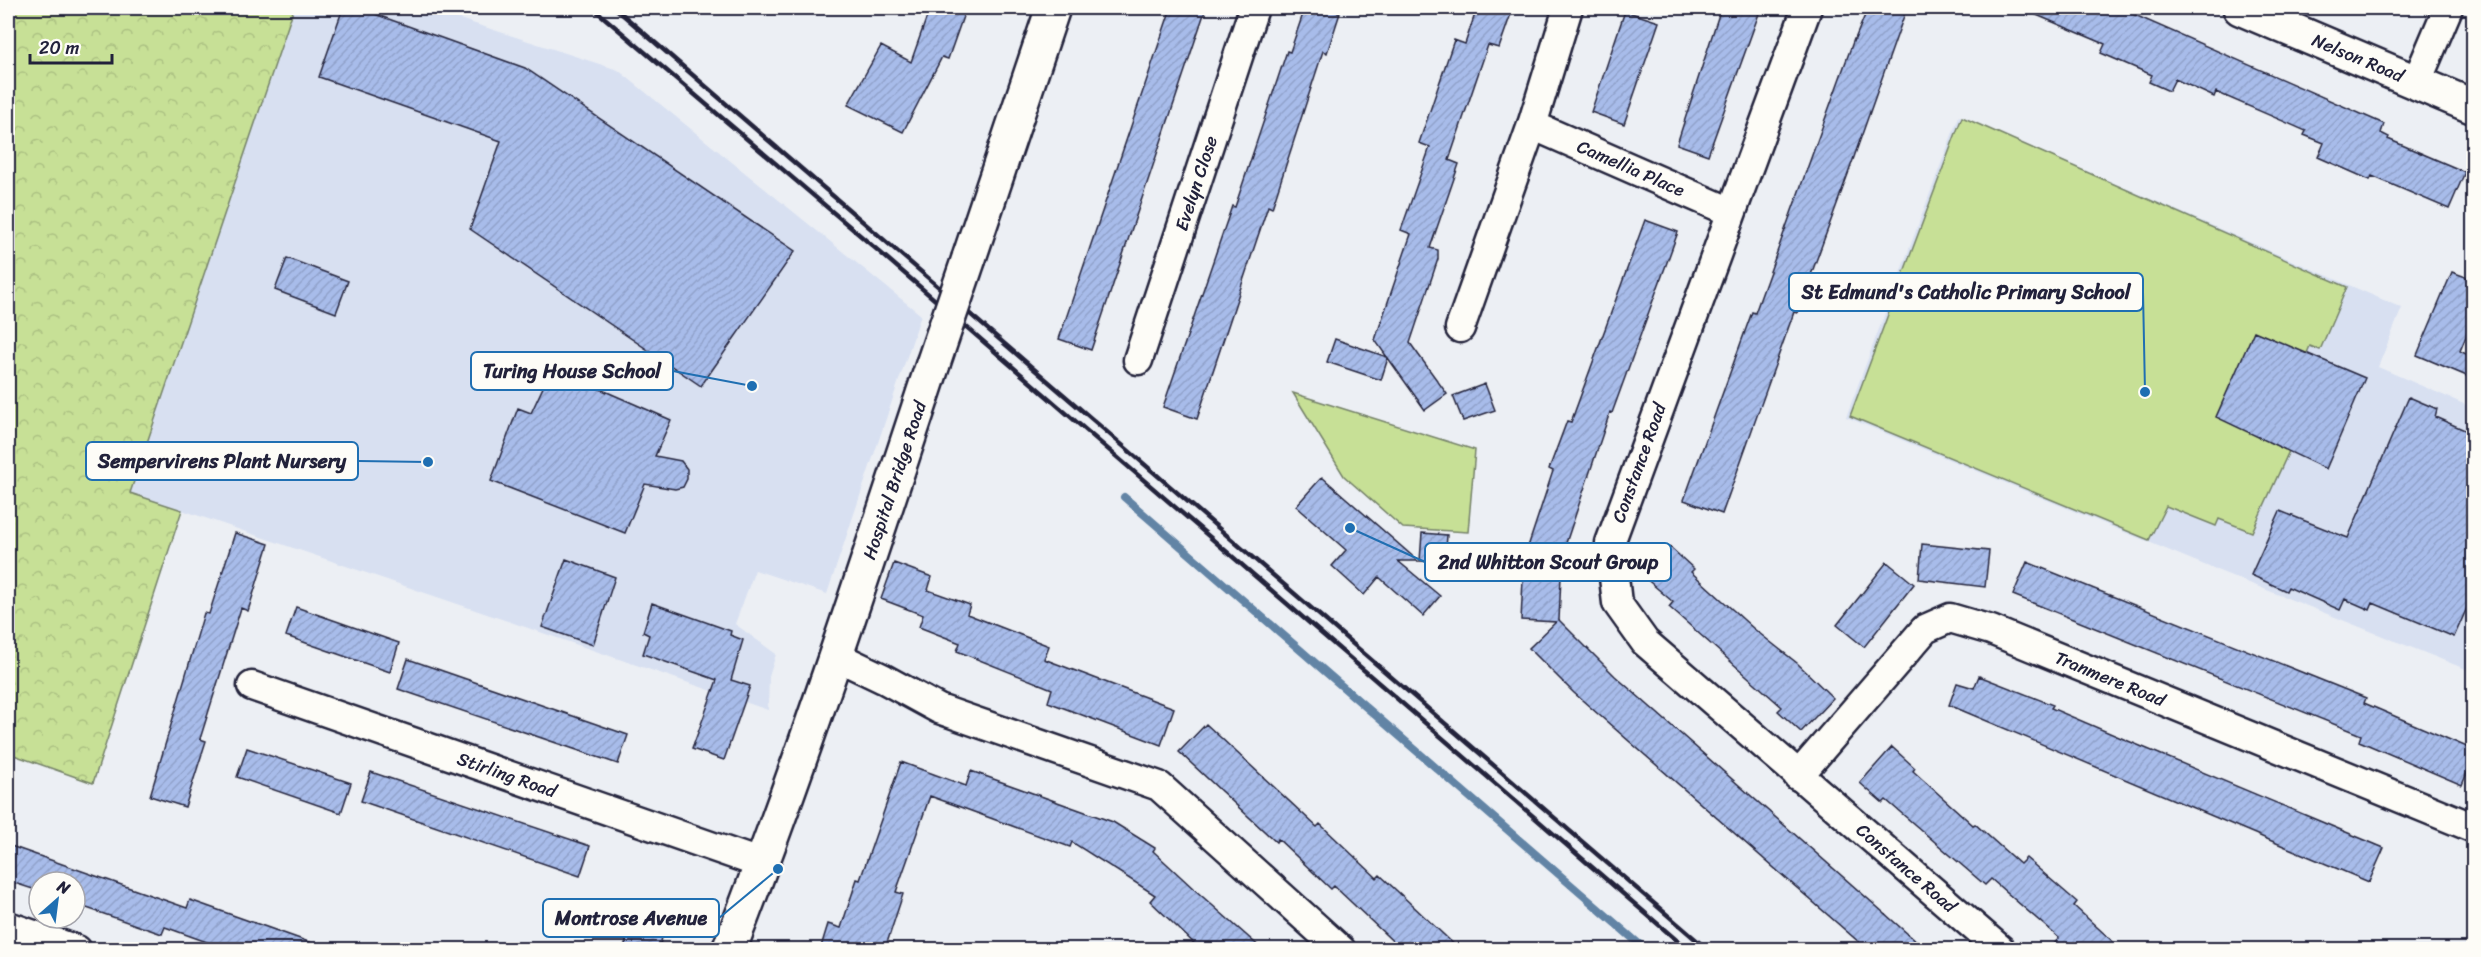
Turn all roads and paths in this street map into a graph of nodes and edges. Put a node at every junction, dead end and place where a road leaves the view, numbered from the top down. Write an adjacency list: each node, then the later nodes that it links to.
1 (1053, 8): 13 (main road, Hospital Bridge Road, bridge)
2 (1254, 8): 12 (street, Evelyn Close)
3 (1568, 8): 9 (street)
4 (1807, 8): 10 (street, Constance Road)
5 (2240, 8): 7 (main road, Nelson Road)
6 (2448, 8): 7 (street)
7 (2417, 81): 8 (main road, Nelson Road)
8 (2474, 107)
9 (1532, 125): 10 (street, Camellia Place); 11 (street)
10 (1731, 212): 15 (street, Constance Road)
11 (1460, 328)
12 (1138, 360)
13 (836, 656): 17 (main road, Hospital Bridge Road); 21 (street)
14 (252, 686): 17 (street, Stirling Road)
15 (1798, 776): 16 (street, Tranmere Road); 22 (street, Constance Road)
16 (2474, 828)
17 (762, 864): 20 (main road, Hospital Bridge Road)
18 (8, 926): 19 (street)
19 (77, 950)
20 (729, 950)
21 (1341, 950)
22 (2001, 950)

